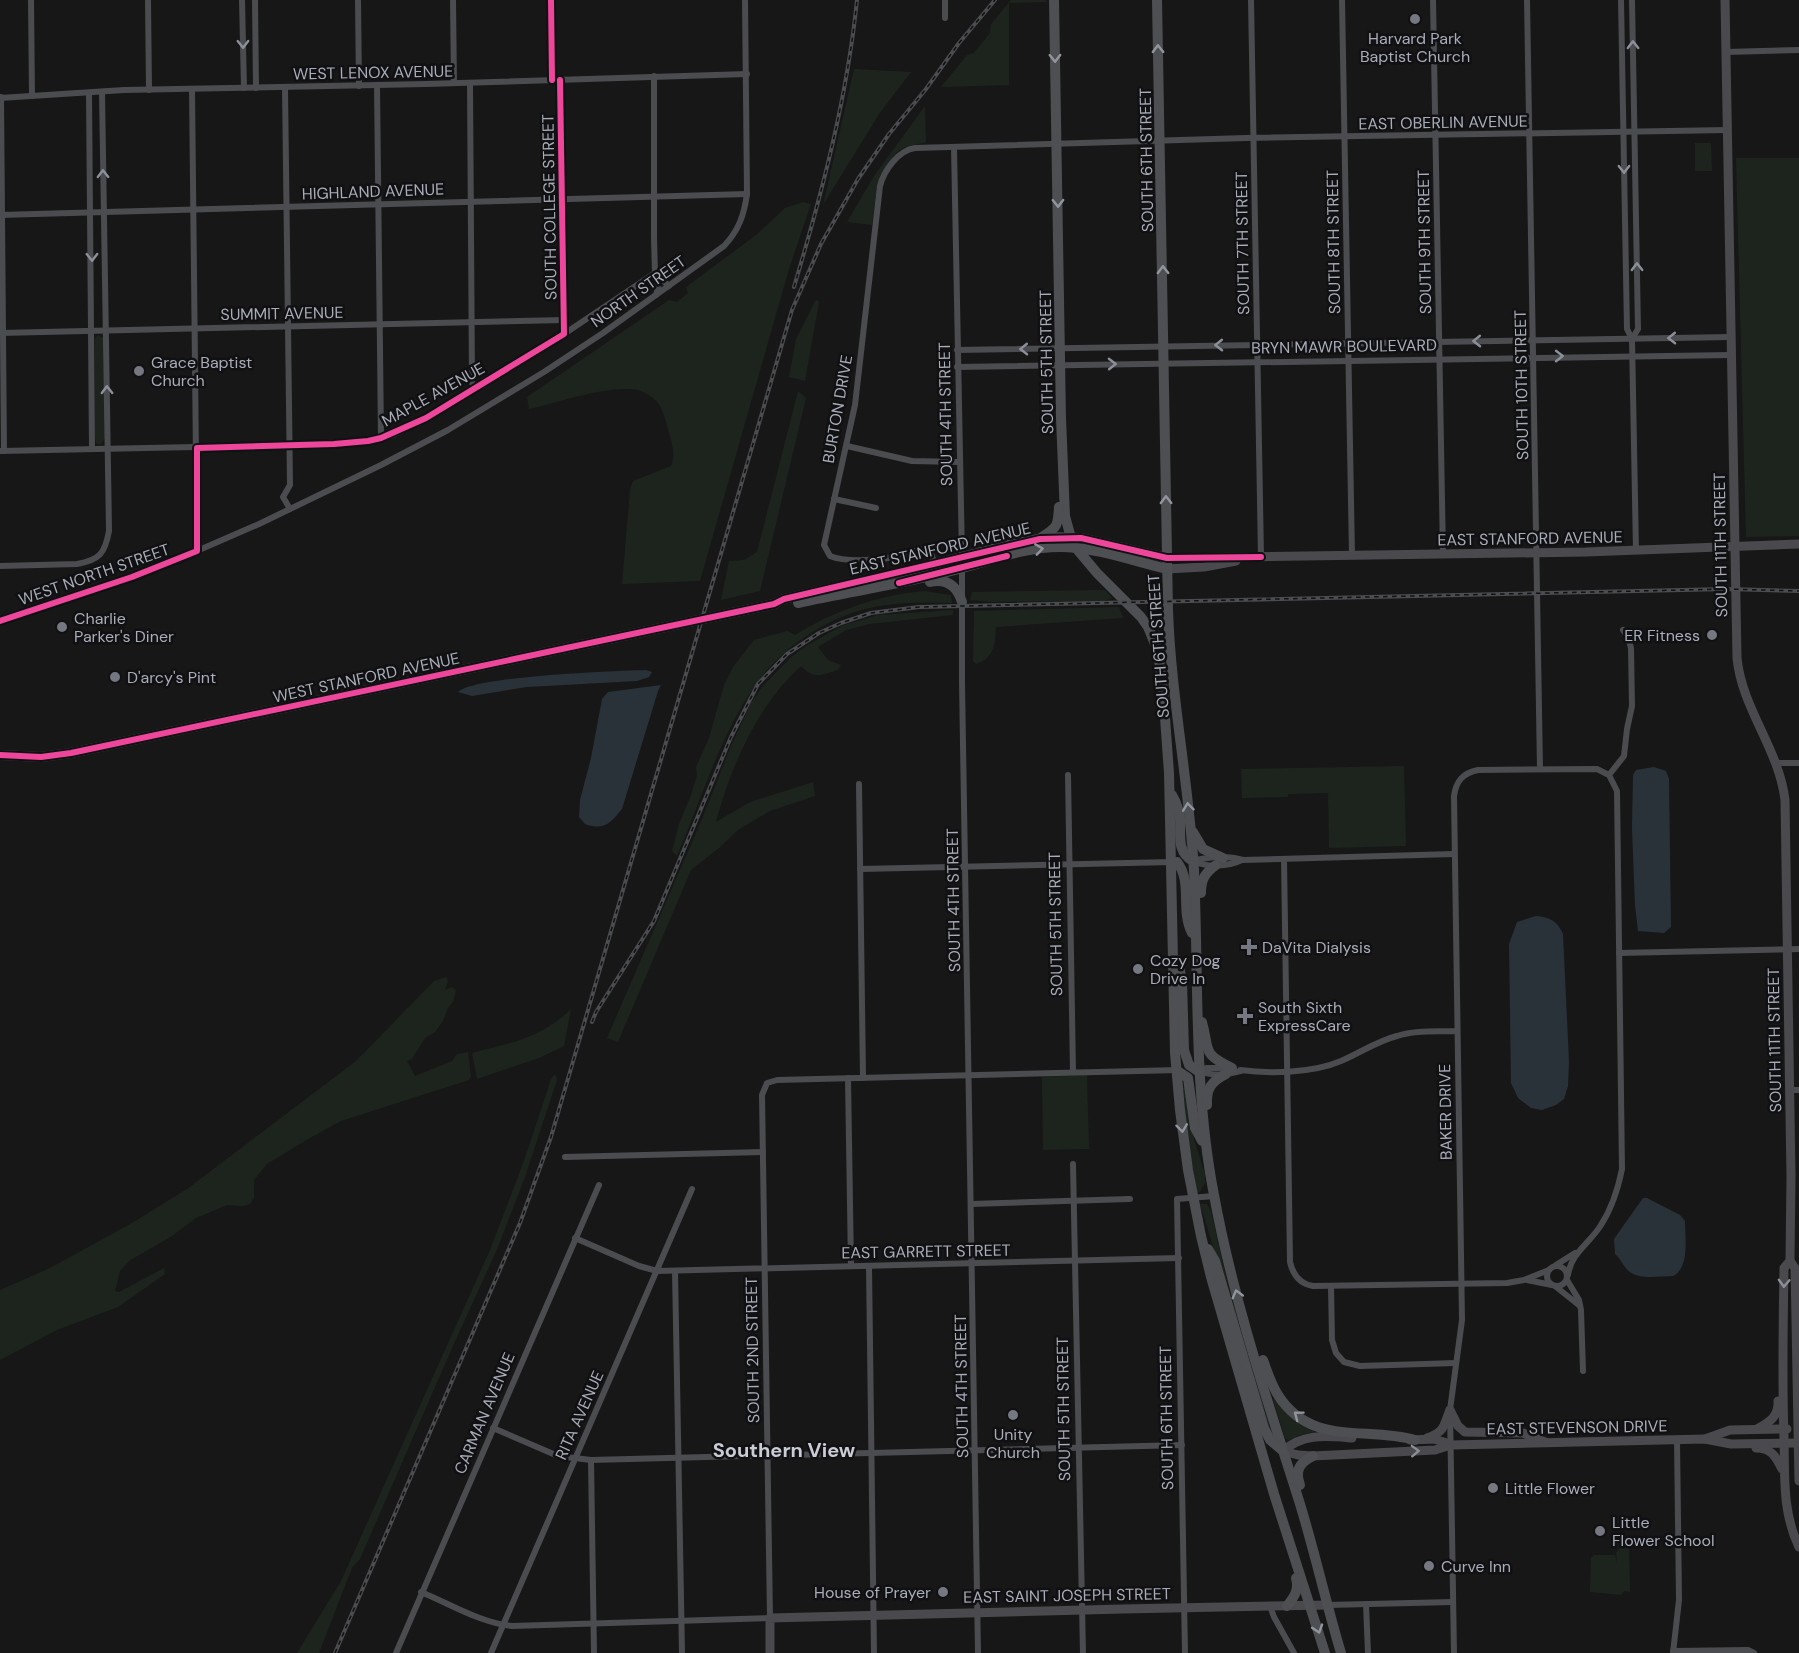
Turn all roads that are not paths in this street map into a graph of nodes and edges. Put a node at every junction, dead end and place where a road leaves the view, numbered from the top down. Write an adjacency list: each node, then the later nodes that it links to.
1 (31, 0): 37 (street)
2 (148, 0): 30 (street)
3 (242, 0): 32 (street, one-way to 32)
4 (255, 0): 33 (street)
5 (358, 0): 29 (street)
6 (453, 0): 26 (street)
7 (551, 0): 24 (street)
8 (745, 0): 22 (street, NORTH STREET)
9 (945, 0): 19 (street)
10 (1054, 0): 47 (main road, SOUTH 5TH STREET, one-way to 47)
11 (1157, 0): 46 (main road, SOUTH 6TH STREET, one-way to 11)
12 (1251, 0): 45 (street, SOUTH 7TH STREET)
13 (1342, 0): 44 (street, SOUTH 8TH STREET)
14 (1433, 0): 43 (street, SOUTH 9TH STREET)
15 (1527, 0): 42 (street, SOUTH 10TH STREET)
16 (1621, 0): 40 (street)
17 (1632, 0): 41 (street, one-way to 17)
18 (1725, 0): 21 (street, SOUTH 11TH STREET)
19 (945, 18)
20 (1799, 50): 21 (street)
21 (1726, 52): 39 (street, SOUTH 11TH STREET)
22 (747, 74): 23 (street, WEST LENOX AVENUE); 50 (street, NORTH STREET)
23 (654, 76): 25 (street, WEST LENOX AVENUE); 51 (street)
24 (552, 80): 25 (street, WEST LENOX AVENUE); 27 (street, WEST LENOX AVENUE)
25 (560, 80): 52 (street, SOUTH COLLEGE STREET)
26 (454, 83): 27 (street, WEST LENOX AVENUE); 28 (street, WEST LENOX AVENUE)
27 (470, 83): 53 (street)
28 (377, 85): 29 (street, WEST LENOX AVENUE); 54 (street)
29 (359, 86): 31 (street, WEST LENOX AVENUE)
30 (149, 87): 34 (street, WEST LENOX AVENUE); 35 (street, WEST LENOX AVENUE)
31 (285, 87): 33 (street, WEST LENOX AVENUE); 55 (street)
32 (244, 88): 33 (street, WEST LENOX AVENUE); 34 (street, WEST LENOX AVENUE)
33 (256, 88)
34 (192, 89): 56 (street)
35 (102, 92): 36 (street, WEST LENOX AVENUE); 58 (street, one-way to 35)
36 (89, 93): 37 (street, WEST LENOX AVENUE); 57 (street)
37 (33, 96): 38 (street, WEST LENOX AVENUE)
38 (1, 98): 59 (street)
39 (1727, 130): 41 (street, EAST OBERLIN AVENUE); 72 (street, SOUTH 11TH STREET)
40 (1623, 132): 41 (street, EAST OBERLIN AVENUE); 42 (street, EAST OBERLIN AVENUE); 73 (street, one-way to 73)
41 (1634, 132): 73 (street, one-way to 41)
42 (1530, 134): 43 (street, EAST OBERLIN AVENUE); 74 (street, SOUTH 10TH STREET)
43 (1435, 135): 44 (street, EAST OBERLIN AVENUE); 75 (street, SOUTH 9TH STREET)
44 (1345, 137): 45 (street, EAST OBERLIN AVENUE); 76 (street, SOUTH 8TH STREET)
45 (1253, 138): 46 (street, EAST OBERLIN AVENUE); 77 (street, SOUTH 7TH STREET)
46 (1160, 142): 47 (street, EAST OBERLIN AVENUE); 78 (main road, SOUTH 6TH STREET, one-way to 46)
47 (1057, 145): 48 (street, EAST OBERLIN AVENUE); 79 (main road, SOUTH 5TH STREET, one-way to 79)
48 (954, 147): 49 (street, EAST OBERLIN AVENUE); 80 (street, SOUTH 4TH STREET)
49 (899, 154): 93 (street, BURTON DRIVE)
50 (747, 194): 51 (street, HIGHLAND AVENUE); 61 (street, NORTH STREET)
51 (654, 196): 52 (street, HIGHLAND AVENUE); 60 (street)
52 (562, 199): 53 (street, HIGHLAND AVENUE); 63 (street, SOUTH COLLEGE STREET)
53 (471, 202): 54 (street, HIGHLAND AVENUE); 64 (street)
54 (379, 205): 55 (street, HIGHLAND AVENUE); 65 (street)
55 (285, 207): 56 (street, HIGHLAND AVENUE); 66 (street)
56 (194, 209): 58 (street, HIGHLAND AVENUE); 67 (street)
57 (91, 212): 58 (street, HIGHLAND AVENUE); 59 (street, HIGHLAND AVENUE); 68 (street, one-way to 68)
58 (103, 212): 69 (street)
59 (2, 215): 70 (street)
60 (655, 273): 61 (street); 62 (street); 71 (street, MAPLE AVENUE)
61 (669, 286): 62 (street, NORTH STREET)
62 (656, 296): 102 (street, NORTH STREET)
63 (564, 320): 64 (street, SUMMIT AVENUE); 71 (street, SOUTH COLLEGE STREET)
64 (471, 322): 65 (street, SUMMIT AVENUE); 90 (street)
65 (380, 324): 66 (street, SUMMIT AVENUE); 91 (street)
66 (288, 326): 67 (street, SUMMIT AVENUE); 92 (street)
67 (195, 328): 69 (street, SUMMIT AVENUE); 94 (street)
68 (92, 331): 69 (street, SUMMIT AVENUE); 70 (street, SUMMIT AVENUE); 95 (street)
69 (106, 331): 96 (street, one-way to 69)
70 (2, 333): 97 (street)
71 (564, 334): 90 (street, MAPLE AVENUE)
72 (1731, 337): 73 (street, BRYN MAWR BOULEVARD, one-way to 73); 81 (street, SOUTH 11TH STREET)
73 (1632, 339): 74 (street, BRYN MAWR BOULEVARD); 82 (street)
74 (1534, 340): 75 (street, BRYN MAWR BOULEVARD, one-way to 75); 83 (street, SOUTH 10TH STREET)
75 (1439, 342): 76 (street, BRYN MAWR BOULEVARD); 84 (street, SOUTH 9TH STREET)
76 (1348, 343): 77 (street, BRYN MAWR BOULEVARD); 85 (street, SOUTH 8TH STREET)
77 (1257, 344): 78 (street, BRYN MAWR BOULEVARD, one-way to 78); 86 (street, SOUTH 7TH STREET)
78 (1164, 346): 79 (street, BRYN MAWR BOULEVARD); 87 (main road, SOUTH 6TH STREET)
79 (1060, 348): 80 (street, BRYN MAWR BOULEVARD, one-way to 80); 88 (main road, SOUTH 5TH STREET)
80 (957, 350): 89 (street, SOUTH 4TH STREET)
81 (1731, 355): 82 (street, BRYN MAWR BOULEVARD); 106 (street, SOUTH 11TH STREET)
82 (1632, 356): 83 (street, BRYN MAWR BOULEVARD, one-way to 82); 108 (street)
83 (1534, 357): 84 (street, BRYN MAWR BOULEVARD); 110 (street, SOUTH 10TH STREET)
84 (1439, 358): 85 (street, BRYN MAWR BOULEVARD); 111 (street, SOUTH 9TH STREET)
85 (1348, 359): 86 (street, BRYN MAWR BOULEVARD); 112 (street, SOUTH 8TH STREET)
86 (1257, 361): 87 (street, BRYN MAWR BOULEVARD); 113 (street, SOUTH 7TH STREET)
87 (1164, 363): 88 (street, BRYN MAWR BOULEVARD, one-way to 87); 115 (main road, SOUTH 6TH STREET, one-way to 87)
88 (1060, 365): 89 (street, BRYN MAWR BOULEVARD); 99 (main road, SOUTH 5TH STREET)
89 (957, 367): 98 (street, SOUTH 4TH STREET)
90 (475, 388): 91 (street, MAPLE AVENUE)
91 (381, 438): 92 (street, MAPLE AVENUE)
92 (289, 445): 94 (street, MAPLE AVENUE); 102 (street)
93 (847, 446): 98 (street); 100 (street, BURTON DRIVE)
94 (197, 448): 96 (street, MAPLE AVENUE); 109 (street)
95 (92, 449): 96 (street, MAPLE AVENUE); 97 (street, MAPLE AVENUE)
96 (108, 449): 117 (street)
97 (2, 451)
98 (959, 462): 114 (street, SOUTH 4TH STREET)
99 (1064, 492): 103 (main road); 104 (main road, SOUTH 5TH STREET)
100 (834, 499): 101 (street); 116 (street, BURTON DRIVE)
101 (876, 508)
102 (290, 509): 109 (street, NORTH STREET)
103 (1040, 538): 104 (main road, EAST STANFORD AVENUE); 114 (main road, EAST STANFORD AVENUE)
104 (1071, 538): 107 (main road, SOUTH 5TH STREET); 115 (main road, EAST STANFORD AVENUE)
105 (1799, 544): 106 (street, EAST STANFORD AVENUE)
106 (1735, 547): 108 (street, EAST STANFORD AVENUE); 126 (street, SOUTH 11TH STREET)
107 (1076, 548): 114 (main road, EAST STANFORD AVENUE, one-way to 107); 115 (main road, EAST STANFORD AVENUE); 124 (main road, SOUTH 5TH STREET)
108 (1636, 551): 110 (street, EAST STANFORD AVENUE)
109 (197, 552): 122 (street, WEST NORTH STREET)
110 (1536, 553): 111 (street, EAST STANFORD AVENUE); 128 (street, SOUTH 10TH STREET)
111 (1443, 555): 112 (street, EAST STANFORD AVENUE)
112 (1352, 556): 113 (street, EAST STANFORD AVENUE)
113 (1261, 557): 115 (street, EAST STANFORD AVENUE)
114 (962, 562): 116 (main road, EAST STANFORD AVENUE); 118 (main road, EAST STANFORD AVENUE); 119 (street, SOUTH 4TH STREET)
115 (1167, 563): 133 (main road, SOUTH 6TH STREET, one-way to 115)
116 (935, 564): 120 (main road, EAST STANFORD AVENUE)
117 (0, 566)
118 (883, 587): 119 (main road); 120 (main road, EAST STANFORD AVENUE)
119 (962, 602): 140 (street, SOUTH 4TH STREET)
120 (774, 604): 121 (main road, EAST STANFORD AVENUE)
121 (735, 613): 125 (main road, WEST STANFORD AVENUE)
122 (0, 621)
123 (1623, 630): 130 (street)
124 (1163, 690): 132 (main road, SOUTH 6TH STREET)
125 (0, 755)
126 (1777, 763): 127 (street); 145 (street, SOUTH 11TH STREET)
127 (1799, 763)
128 (1540, 769): 130 (street); 134 (street, BAKER DRIVE)
129 (1068, 775): 139 (street, SOUTH 5TH STREET)
130 (1609, 775): 146 (street)
131 (859, 784): 141 (street)
132 (1170, 789): 136 (main road); 138 (main road, SOUTH 6TH STREET)
133 (1191, 829): 136 (main road, SOUTH 6TH STREET); 137 (main road)
134 (1454, 854): 135 (street); 149 (street, BAKER DRIVE)
135 (1284, 859): 137 (street); 153 (street)
136 (1193, 861): 137 (street); 138 (street); 143 (main road, SOUTH 6TH STREET)
137 (1219, 861): 147 (main road)
138 (1174, 862): 139 (street); 142 (main road, SOUTH 6TH STREET); 143 (main road)
139 (1070, 864): 140 (street); 154 (street, SOUTH 5TH STREET)
140 (966, 866): 141 (street); 155 (street, SOUTH 4TH STREET)
141 (860, 869): 157 (street)
142 (1172, 935): 150 (main road, SOUTH 6TH STREET); 151 (main road)
143 (1195, 938): 147 (main road, SOUTH 6TH STREET)
144 (1799, 949): 145 (street)
145 (1787, 950): 146 (street); 158 (street, SOUTH 11TH STREET)
146 (1619, 953): 172 (street)
147 (1195, 967): 148 (main road, SOUTH 6TH STREET)
148 (1196, 1001): 151 (main road, SOUTH 6TH STREET); 152 (main road)
149 (1457, 1031): 153 (street); 185 (street, BAKER DRIVE)
150 (1176, 1070): 151 (street); 154 (street); 159 (main road); 166 (main road, SOUTH 6TH STREET, one-way to 166)
151 (1198, 1071): 152 (street); 159 (main road, SOUTH 6TH STREET)
152 (1233, 1071): 153 (street); 159 (main road)
153 (1287, 1071): 186 (street)
154 (1072, 1072): 155 (street)
155 (969, 1075): 157 (street); 169 (street, SOUTH 4TH STREET)
156 (848, 1078): 157 (street); 160 (street, SOUTH 2ND STREET); 177 (street)
157 (863, 1078)
158 (1794, 1090): 174 (street, SOUTH 11TH STREET)
159 (1206, 1148): 165 (main road, SOUTH 6TH STREET)
160 (763, 1152): 161 (street); 179 (street, SOUTH 2ND STREET)
161 (565, 1157)
162 (1073, 1164): 168 (street, SOUTH 5TH STREET)
163 (599, 1185): 171 (street, CARMAN AVENUE)
164 (692, 1189): 181 (street, RITA AVENUE)
165 (1214, 1196): 166 (street); 189 (main road, SOUTH 6TH STREET, one-way to 165)
166 (1194, 1198): 170 (main road); 173 (street, SOUTH 6TH STREET)
167 (1130, 1200): 168 (street)
168 (1074, 1201): 169 (street); 175 (street, SOUTH 5TH STREET)
169 (970, 1204): 176 (street, SOUTH 4TH STREET)
170 (1201, 1236): 208 (main road); 216 (main road)
171 (575, 1238): 181 (street, EAST GARRETT STREET); 194 (street, CARMAN AVENUE)
172 (1578, 1251): 180 (street); 183 (street)
173 (1179, 1258): 175 (street, EAST GARRETT STREET); 204 (street, SOUTH 6TH STREET)
174 (1793, 1259): 190 (street, SOUTH 11TH STREET, one-way to 190); 197 (street, SOUTH 11TH STREET)
175 (1075, 1260): 176 (street, EAST GARRETT STREET); 206 (street, SOUTH 5TH STREET)
176 (972, 1263): 178 (street, EAST GARRETT STREET); 207 (street, SOUTH 4TH STREET)
177 (851, 1266): 178 (street, EAST GARRETT STREET); 179 (street, EAST GARRETT STREET)
178 (869, 1266): 209 (street)
179 (765, 1268): 182 (street, EAST GARRETT STREET); 210 (street, SOUTH 2ND STREET)
180 (1552, 1268): 183 (street); 184 (street); 187 (street)
181 (657, 1271): 182 (street, EAST GARRETT STREET); 213 (street, RITA AVENUE)
182 (675, 1271): 212 (street)
183 (1567, 1277): 187 (street); 188 (street)
184 (1524, 1280): 185 (street); 187 (street)
185 (1461, 1284): 186 (street); 191 (street, BAKER DRIVE)
186 (1331, 1286): 191 (street)
187 (1553, 1286): 188 (street)
188 (1580, 1306): 192 (street)
189 (1243, 1317): 198 (main road, one-way to 189); 208 (main road)
190 (1782, 1334): 195 (street); 196 (street, SOUTH 11TH STREET)
191 (1456, 1363): 193 (street, BAKER DRIVE)
192 (1582, 1371)
193 (1450, 1410): 198 (street); 201 (street); 205 (street, BAKER DRIVE)
194 (493, 1428): 213 (street); 221 (street, CARMAN AVENUE)
195 (1757, 1429): 196 (street, EAST STEVENSON DRIVE); 200 (street, EAST STEVENSON DRIVE)
196 (1784, 1429): 197 (street, EAST STEVENSON DRIVE); 202 (street, SOUTH 11TH STREET)
197 (1798, 1429): 203 (street, SOUTH 11TH STREET)
198 (1418, 1440): 205 (street, EAST STEVENSON DRIVE); 208 (street, EAST STEVENSON DRIVE)
199 (1677, 1440): 200 (street, EAST STEVENSON DRIVE); 201 (street, EAST STEVENSON DRIVE); 236 (street)
200 (1709, 1440): 202 (street, EAST STEVENSON DRIVE); 215 (street)
201 (1547, 1443): 205 (street, EAST STEVENSON DRIVE)
202 (1784, 1443): 203 (street, EAST STEVENSON DRIVE); 215 (street, SOUTH 11TH STREET)
203 (1798, 1443): 217 (street, SOUTH 11TH STREET)
204 (1182, 1445): 206 (street); 228 (street, SOUTH 6TH STREET)
205 (1451, 1445): 211 (street, EAST STEVENSON DRIVE, one-way to 205); 222 (street, BAKER DRIVE)
206 (1078, 1447): 207 (street); 229 (street, SOUTH 5TH STREET)
207 (975, 1450): 209 (street); 230 (street, SOUTH 4TH STREET)
208 (1283, 1451): 211 (street, EAST STEVENSON DRIVE); 216 (main road); 220 (main road)
209 (872, 1452): 210 (street); 231 (street)
210 (768, 1455): 212 (street); 232 (street, SOUTH 2ND STREET)
211 (1313, 1456): 220 (main road)
212 (679, 1457): 214 (street); 233 (street)
213 (575, 1460): 214 (street); 235 (street, RITA AVENUE)
214 (591, 1460): 234 (street)
215 (1784, 1471): 219 (street, SOUTH 11TH STREET)
216 (1270, 1480): 218 (main road)
217 (1799, 1482)
218 (1281, 1514): 226 (main road); 227 (main road)
219 (1799, 1547)
220 (1318, 1567): 223 (main road)
221 (421, 1592): 235 (street); 237 (street, CARMAN AVENUE)
222 (1453, 1602): 224 (street, EAST SAINT JOSEPH STREET); 250 (street, BAKER DRIVE)
223 (1327, 1605): 224 (street, EAST SAINT JOSEPH STREET); 227 (street, EAST SAINT JOSEPH STREET); 248 (main road)
224 (1366, 1605): 249 (street)
225 (1270, 1606): 226 (street, EAST SAINT JOSEPH STREET); 228 (street, EAST SAINT JOSEPH STREET); 246 (street)
226 (1287, 1606): 227 (street, EAST SAINT JOSEPH STREET)
227 (1310, 1606): 247 (main road, one-way to 247)
228 (1184, 1607): 229 (street, EAST SAINT JOSEPH STREET); 245 (street, SOUTH 6TH STREET)
229 (1082, 1610): 230 (street, EAST SAINT JOSEPH STREET); 244 (street, SOUTH 5TH STREET)
230 (978, 1612): 231 (street, EAST SAINT JOSEPH STREET); 243 (street, SOUTH 4TH STREET)
231 (874, 1616): 232 (street, EAST SAINT JOSEPH STREET); 242 (street)
232 (770, 1618): 233 (street, EAST SAINT JOSEPH STREET); 241 (street, SOUTH 2ND STREET)
233 (682, 1620): 234 (street, EAST SAINT JOSEPH STREET); 240 (street)
234 (594, 1623): 235 (street, EAST SAINT JOSEPH STREET); 239 (street)
235 (504, 1625): 238 (street, RITA AVENUE)
236 (1673, 1652): 251 (street)
237 (396, 1653)
238 (491, 1653)
239 (594, 1653)
240 (682, 1653)
241 (770, 1653)
242 (874, 1653)
243 (978, 1653)
244 (1083, 1653)
245 (1185, 1653)
246 (1294, 1653)
247 (1325, 1653)
248 (1341, 1653)
249 (1368, 1653)
250 (1454, 1653)
251 (1754, 1653)

